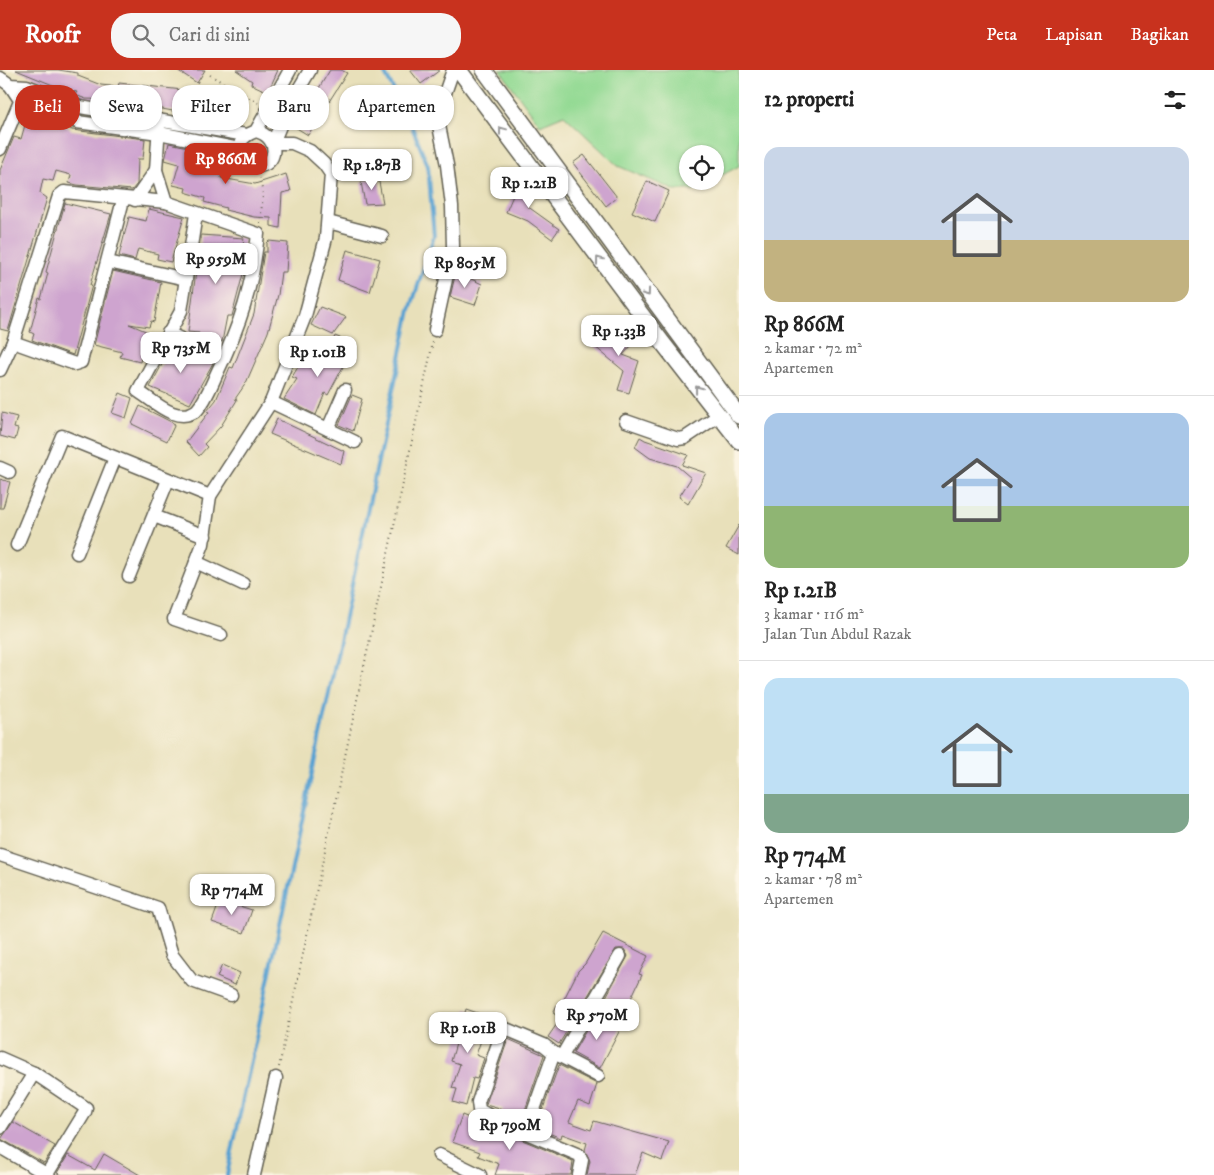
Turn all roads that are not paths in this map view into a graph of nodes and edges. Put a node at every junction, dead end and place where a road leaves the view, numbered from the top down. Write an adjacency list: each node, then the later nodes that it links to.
1 (2, 70): 7 (street)
2 (290, 70): 8 (street)
3 (310, 70): 11 (street)
4 (453, 70): 31 (street)
5 (459, 70): 38 (main road, one-way to 5)
6 (484, 70): 39 (main road, one-way to 39)
7 (4, 79): 9 (street); 12 (street)
8 (283, 83): 10 (street)
9 (24, 85)
10 (287, 85)
11 (301, 85)
12 (15, 93)
13 (15, 112): 21 (street)
14 (259, 121): 19 (street)
15 (162, 128): 19 (street)
16 (162, 129): 22 (street)
17 (159, 130): 23 (street)
18 (278, 130): 20 (street)
19 (251, 133): 20 (street); 22 (street)
20 (273, 142): 22 (street); 27 (street)
21 (0, 149)
22 (239, 149)
23 (156, 170): 24 (street); 25 (street)
24 (129, 200): 25 (street); 29 (street); 33 (street)
25 (166, 202): 26 (street)
26 (196, 214): 30 (street); 34 (street)
27 (328, 222): 28 (street); 37 (street)
28 (382, 236)
29 (108, 262): 30 (street); 33 (street)
30 (186, 279): 32 (street)
31 (436, 330)
32 (168, 332): 34 (street); 34 (street)
33 (13, 342): 35 (street)
34 (224, 359)
35 (0, 369)
36 (345, 390): 41 (street)
37 (271, 402): 41 (street); 46 (street)
38 (718, 416): 40 (street); 42 (main road)
39 (739, 416)
40 (626, 421)
41 (328, 429): 43 (street)
42 (739, 441)
43 (355, 442)
44 (115, 458): 45 (street); 49 (street); 50 (street)
45 (168, 480): 46 (street); 47 (street)
46 (210, 496): 48 (street)
47 (154, 516): 48 (street); 52 (street)
48 (205, 536): 51 (street)
49 (16, 544)
50 (77, 553)
51 (196, 562): 53 (street); 54 (street)
52 (129, 576)
53 (243, 584)
54 (221, 635)
55 (0, 855): 57 (street)
56 (620, 956): 58 (street)
57 (231, 995)
58 (558, 1055): 61 (street); 64 (street); 64 (street)
59 (0, 1058): 60 (street)
60 (34, 1073): 63 (street); 67 (street)
61 (598, 1076)
62 (276, 1078): 68 (street)
63 (0, 1128)
64 (526, 1132): 70 (street)
65 (0, 1147): 67 (street)
66 (439, 1155): 69 (street)
67 (47, 1175)
68 (254, 1175)
69 (480, 1175)
70 (579, 1175)

